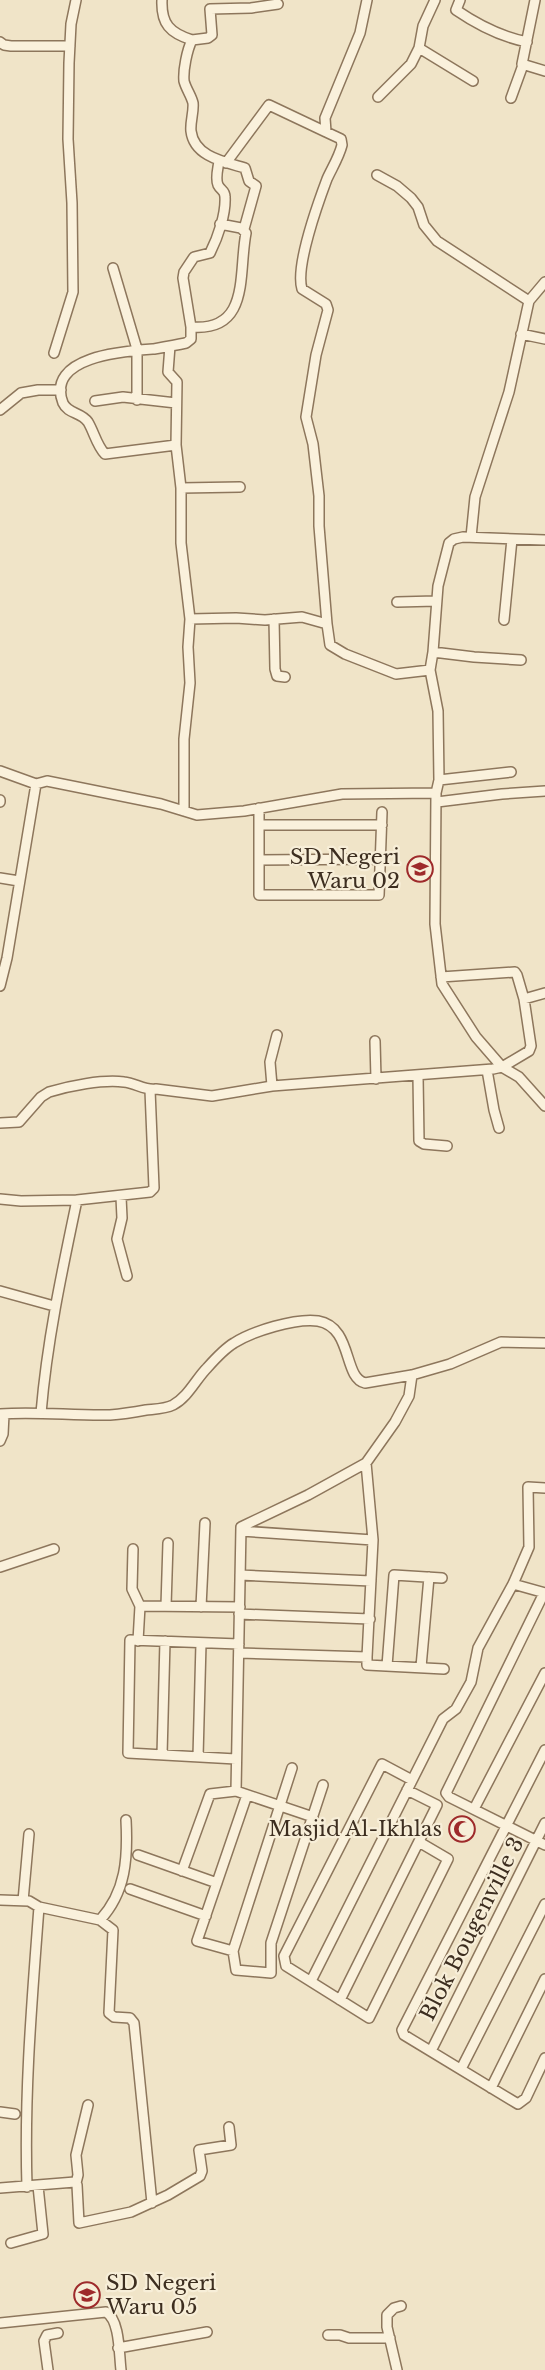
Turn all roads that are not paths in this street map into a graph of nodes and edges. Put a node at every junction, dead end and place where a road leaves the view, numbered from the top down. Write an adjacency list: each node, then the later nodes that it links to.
1 (76, 0): 12 (street)
2 (162, 0): 9 (street)
3 (367, 0): 19 (street)
4 (435, 0): 13 (street)
5 (460, 0): 11 (street)
6 (535, 0): 11 (street)
7 (234, 4): 8 (street); 9 (street)
8 (278, 4)
9 (192, 40): 20 (street)
10 (0, 42): 12 (street)
11 (527, 42): 14 (street)
12 (69, 46): 32 (street)
13 (419, 48): 16 (street); 17 (street)
14 (523, 65): 15 (street); 18 (street)
15 (545, 71)
16 (473, 81)
17 (378, 97)
18 (511, 98)
19 (326, 132): 20 (street); 49 (street)
20 (223, 162): 22 (street); 23 (street)
21 (378, 175): 26 (street)
22 (220, 224): 23 (street); 27 (street)
23 (244, 229): 27 (street)
24 (113, 268): 31 (street)
25 (545, 282): 26 (street)
26 (529, 301): 28 (street)
27 (191, 327): 30 (street)
28 (521, 334): 29 (street); 41 (street)
29 (545, 339)
30 (170, 346): 31 (street); 36 (street)
31 (137, 349): 33 (street); 34 (street)
32 (54, 353)
33 (61, 390): 37 (street); 38 (street)
34 (137, 400): 35 (street); 36 (street)
35 (95, 401)
36 (176, 403): 38 (street)
37 (0, 410)
38 (176, 445): 40 (street)
39 (240, 487): 40 (street)
40 (181, 488): 46 (street)
41 (471, 537): 42 (street); 44 (street)
42 (512, 539): 43 (street); 48 (street)
43 (545, 540)
44 (436, 601): 45 (street); 50 (street)
45 (397, 602)
46 (190, 619): 47 (street); 61 (street)
47 (274, 619): 49 (street); 53 (street)
48 (504, 620)
49 (327, 624): 52 (street)
50 (433, 652): 51 (street); 52 (street)
51 (520, 660)
52 (430, 670): 56 (street)
53 (285, 677)
54 (0, 771): 57 (street)
55 (511, 772): 56 (street)
56 (439, 780): 59 (street)
57 (36, 784): 61 (street); 68 (street)
58 (545, 791): 59 (street)
59 (437, 797): 60 (street); 69 (street)
60 (259, 808): 61 (street); 63 (street)
61 (184, 811)
62 (382, 812): 64 (street)
63 (259, 825): 64 (street); 66 (street)
64 (382, 825): 65 (street)
65 (381, 859): 66 (street); 66 (street)
66 (259, 860)
67 (0, 878): 68 (street)
68 (19, 881): 70 (street)
69 (441, 977): 72 (street); 75 (street)
70 (0, 985)
71 (545, 993): 72 (street)
72 (524, 999): 75 (street)
73 (277, 1035): 79 (street)
74 (375, 1041): 78 (street)
75 (502, 1067): 76 (street); 81 (street)
76 (487, 1070): 77 (street); 84 (street)
77 (418, 1076): 78 (street); 85 (street)
78 (376, 1079): 79 (street)
79 (272, 1086): 80 (street)
80 (150, 1090): 83 (street); 86 (street)
81 (541, 1091): 82 (street)
82 (545, 1106)
83 (0, 1124)
84 (499, 1128)
85 (447, 1146)
86 (121, 1197): 88 (street); 89 (street)
87 (0, 1199): 88 (street)
88 (77, 1200): 91 (street)
89 (127, 1276)
90 (0, 1291): 91 (street)
91 (54, 1306): 94 (street)
92 (545, 1343): 93 (street)
93 (412, 1375): 94 (street); 97 (street)
94 (41, 1413): 95 (street)
95 (2, 1414): 96 (street)
96 (0, 1441)
97 (366, 1463): 100 (street); 101 (street)
98 (545, 1488): 110 (street)
99 (205, 1524): 114 (street)
100 (241, 1531): 101 (street); 106 (street)
101 (373, 1540): 109 (street)
102 (168, 1543): 113 (street)
103 (54, 1549): 105 (street)
104 (133, 1549): 112 (street)
105 (0, 1567)
106 (240, 1575): 109 (street); 115 (street)
107 (429, 1577): 108 (street); 122 (street); 123 (street)
108 (442, 1578)
109 (371, 1581): 116 (street)
110 (513, 1584): 111 (street); 131 (street)
111 (544, 1593): 137 (street)
112 (140, 1606): 113 (street); 117 (street)
113 (166, 1606): 114 (street)
114 (201, 1607): 115 (street)
115 (240, 1610): 116 (street); 120 (street)
116 (370, 1619): 121 (street)
117 (138, 1641): 118 (street); 127 (street)
118 (165, 1641): 119 (street); 127 (street)
119 (201, 1643): 120 (street); 128 (street)
120 (239, 1648): 121 (street); 129 (street)
121 (367, 1657): 122 (street)
122 (387, 1666): 123 (street)
123 (421, 1667): 124 (street)
124 (444, 1669)
125 (545, 1673): 137 (street)
126 (545, 1750): 141 (street)
127 (162, 1755): 128 (street)
128 (198, 1757): 129 (street)
129 (236, 1759): 134 (street)
130 (292, 1768): 136 (street)
131 (412, 1780): 133 (street); 157 (street)
132 (323, 1785): 138 (street)
133 (407, 1790): 143 (street); 157 (street)
134 (236, 1791): 135 (street); 146 (street)
135 (247, 1795): 136 (street); 147 (street)
136 (280, 1806): 138 (street); 155 (street)
137 (474, 1809): 141 (street)
138 (313, 1817): 155 (street)
139 (126, 1820): 154 (street)
140 (545, 1823): 144 (street, Blok Bougenville 3)
141 (506, 1825): 144 (street); 159 (street)
142 (29, 1834): 150 (street)
143 (419, 1842): 158 (street); 158 (street)
144 (541, 1843): 159 (street, Blok Bougenville 3)
145 (138, 1855): 146 (street)
146 (182, 1871): 147 (street)
147 (217, 1883): 153 (street)
148 (130, 1889): 153 (street)
149 (0, 1900): 150 (street)
150 (23, 1901): 152 (street)
151 (545, 1904): 161 (street)
152 (39, 1907): 154 (street); 169 (street)
153 (206, 1916): 155 (street)
154 (100, 1920): 171 (street)
155 (233, 1952)
156 (545, 1979): 162 (street)
157 (311, 1981): 158 (street)
158 (340, 2000)
159 (431, 2051): 161 (street)
160 (545, 2058): 162 (street)
161 (461, 2069): 162 (street)
162 (491, 2088)
163 (88, 2105): 167 (street)
164 (0, 2112): 165 (street)
165 (15, 2114)
166 (229, 2127): 171 (street)
167 (76, 2183): 168 (street); 171 (street)
168 (38, 2186): 169 (street); 172 (street)
169 (27, 2187): 170 (street)
170 (0, 2188)
171 (152, 2203)
172 (11, 2243)
173 (401, 2306): 178 (street)
174 (0, 2324): 179 (street)
175 (207, 2332): 179 (street)
176 (58, 2333): 180 (street)
177 (328, 2335): 178 (street)
178 (390, 2338): 182 (street)
179 (118, 2348): 181 (street)
180 (48, 2370)
181 (122, 2370)
182 (397, 2370)

